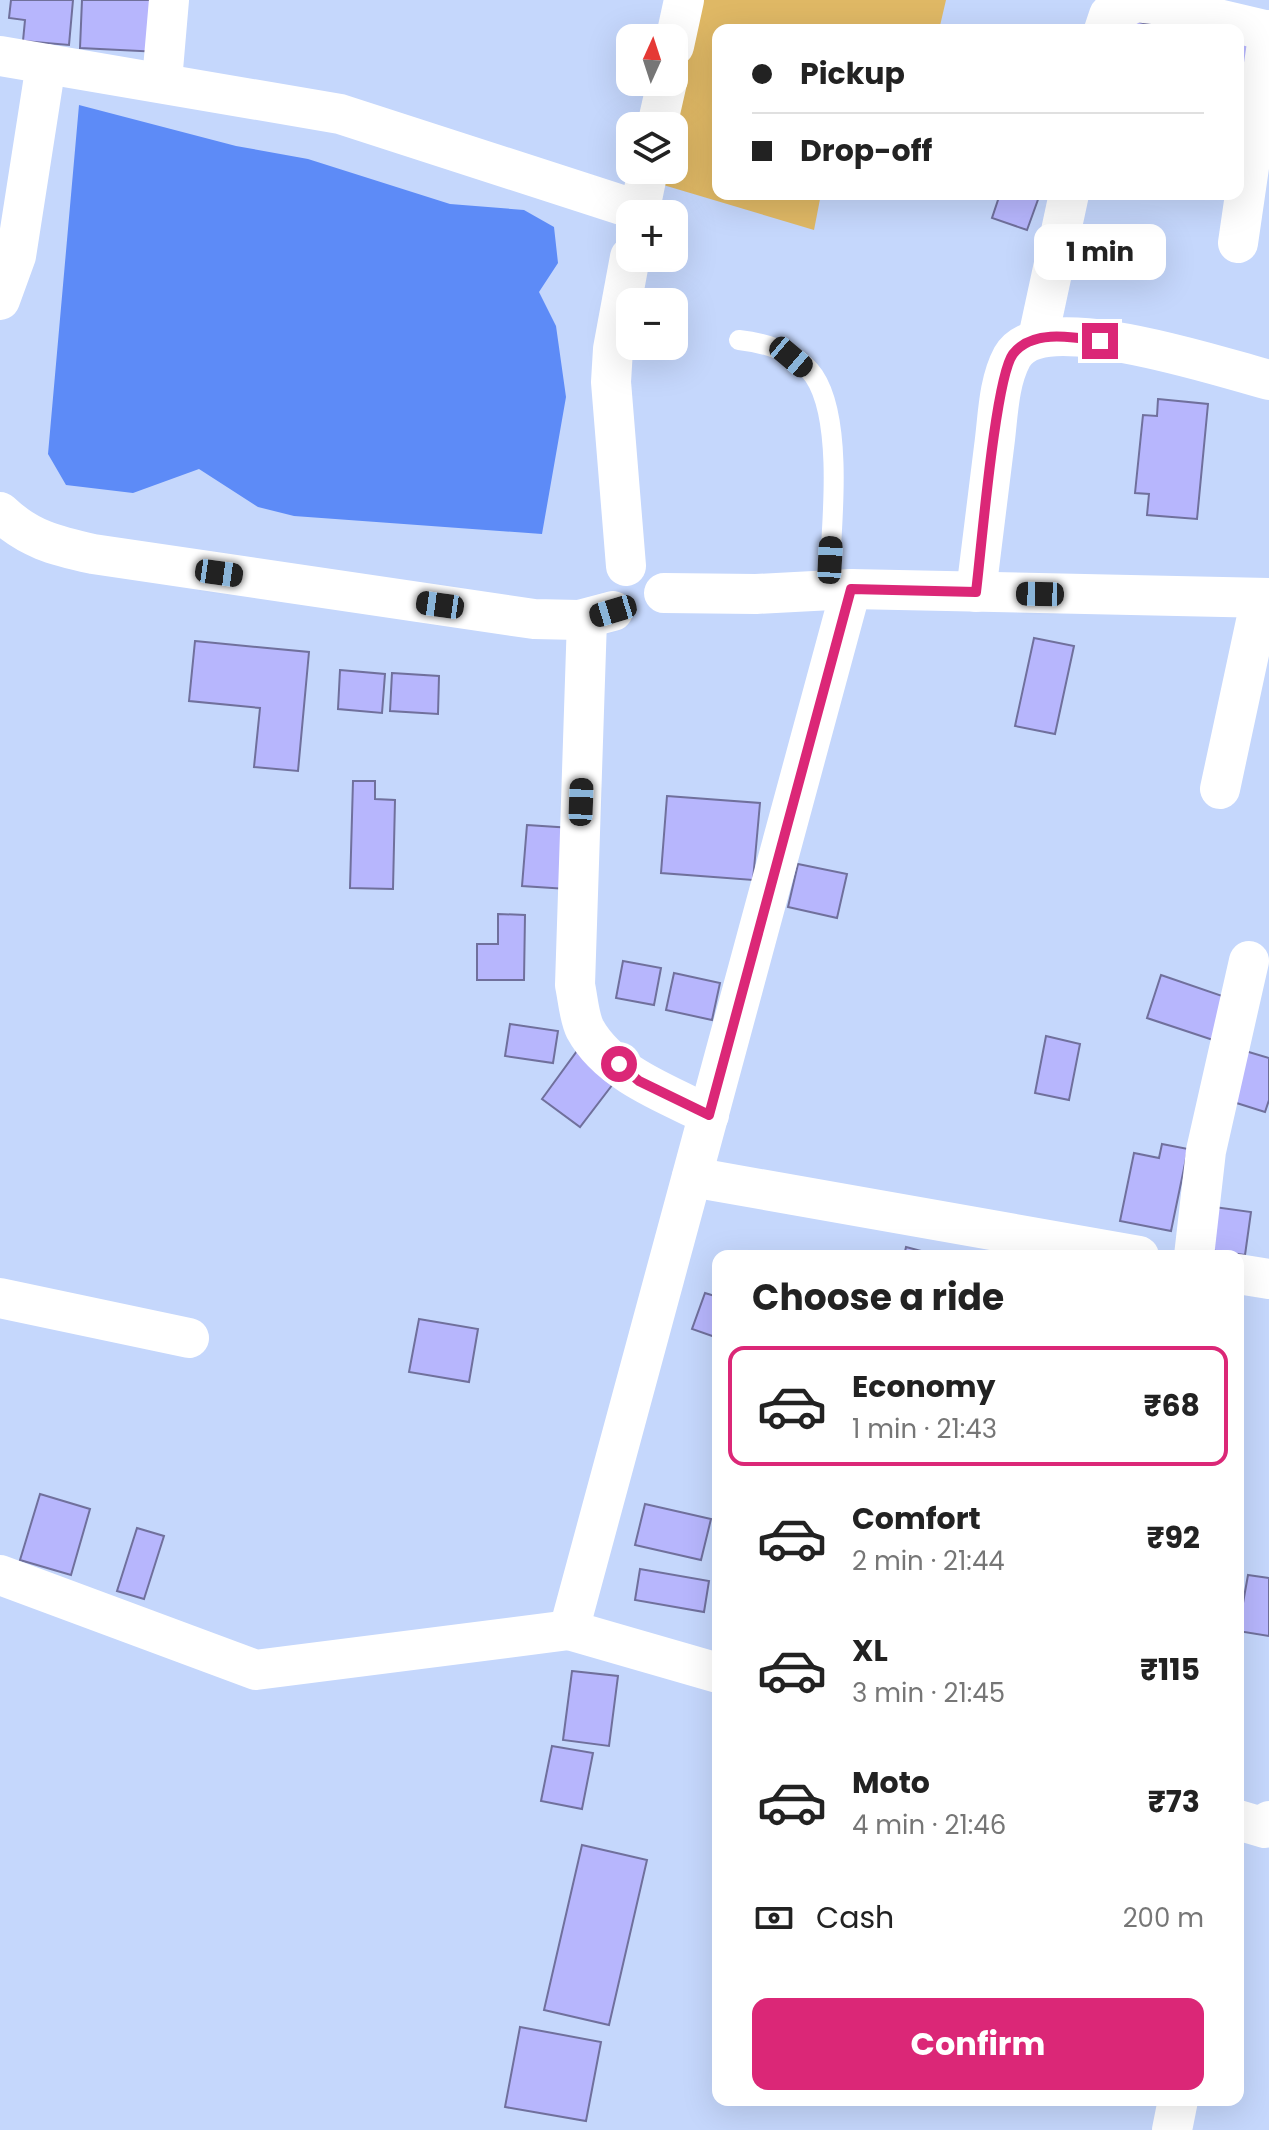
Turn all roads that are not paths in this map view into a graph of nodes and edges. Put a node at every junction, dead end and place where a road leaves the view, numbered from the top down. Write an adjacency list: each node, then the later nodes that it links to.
1 (169, 0): 10 (street)
2 (684, 0): 3 (street)
3 (679, 24)
4 (1106, 24): 5 (street)
5 (1237, 24)
6 (1244, 26): 7 (street)
7 (1269, 31): 13 (street)
8 (0, 56): 9 (street)
9 (46, 64): 10 (street); 15 (street)
10 (162, 81): 12 (street)
11 (1068, 200): 16 (street)
12 (616, 204)
13 (1238, 243)
14 (627, 272): 20 (street)
15 (0, 300)
16 (1038, 338): 18 (street); 22 (street)
17 (739, 340): 21 (lane)
18 (1269, 380)
19 (0, 512): 25 (street)
20 (626, 566): 23 (street); 25 (street)
21 (840, 590): 22 (street); 23 (street); 28 (street)
22 (976, 592): 24 (street)
23 (664, 593): 25 (street)
24 (1265, 598): 26 (street)
25 (600, 615): 28 (street)
26 (1220, 789)
27 (1249, 961): 31 (street)
28 (709, 1115): 29 (street)
29 (692, 1177): 30 (street); 37 (street)
30 (1105, 1250)
31 (1195, 1250)
32 (1244, 1275): 33 (street)
33 (1269, 1279)
34 (0, 1298): 35 (street)
35 (189, 1338)
36 (0, 1575): 37 (street)
37 (569, 1630): 38 (street)
38 (712, 1671)
39 (1177, 2106): 40 (street)
40 (1172, 2130)

